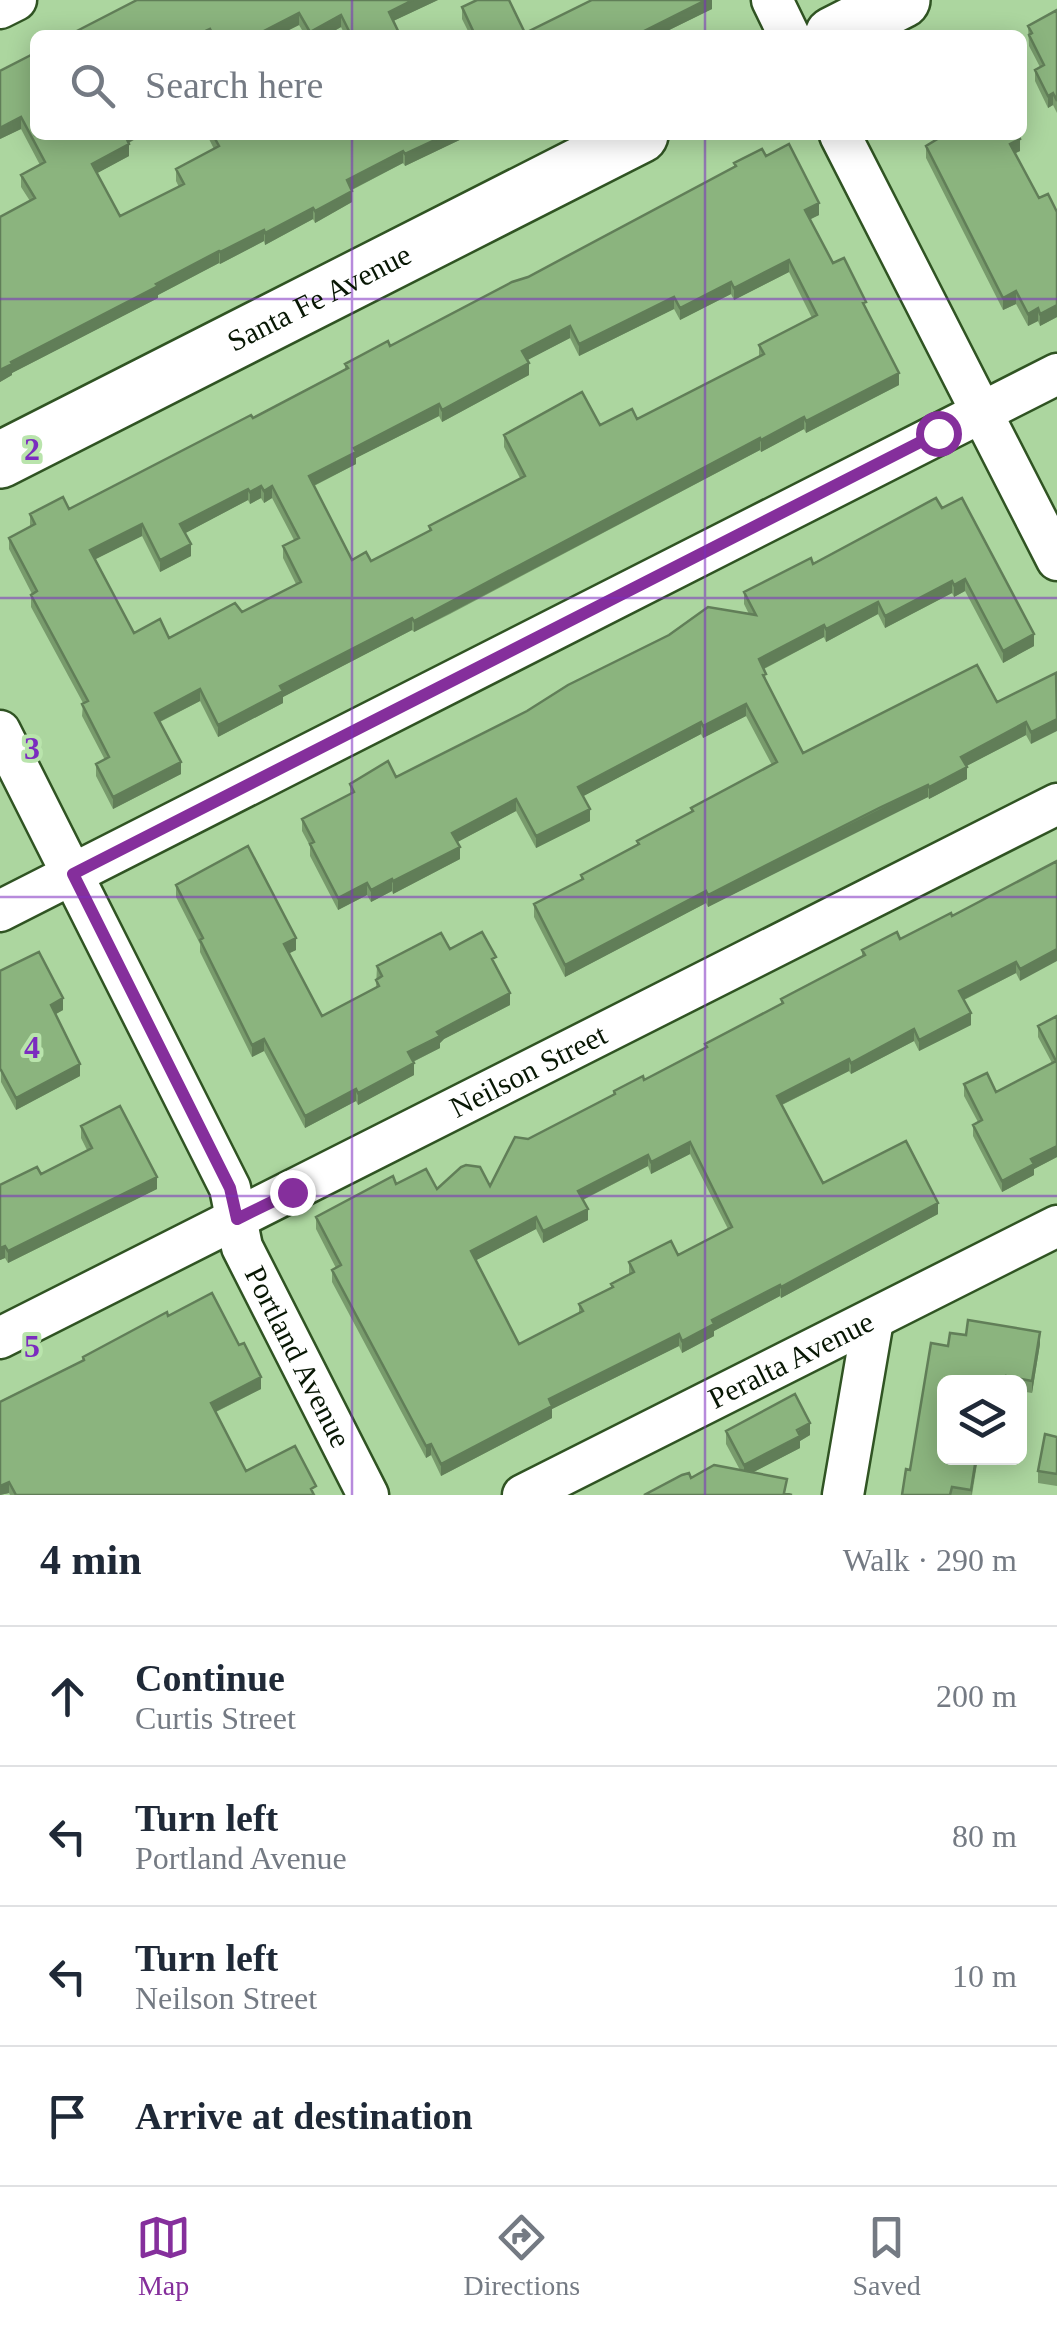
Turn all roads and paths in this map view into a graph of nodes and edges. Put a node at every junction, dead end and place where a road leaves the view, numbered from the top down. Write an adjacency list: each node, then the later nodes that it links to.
1 (16, 0): 4 (street)
2 (772, 0): 5 (street)
3 (902, 0): 6 (street)
4 (0, 8)
5 (787, 30)
6 (843, 30)
7 (630, 140): 11 (street, Santa Fe Avenue)
8 (843, 140): 10 (street)
9 (1057, 374): 10 (street)
10 (981, 412): 12 (street); 15 (street)
11 (0, 460)
12 (1057, 560)
13 (0, 731): 15 (street, Portland Avenue)
14 (1057, 804): 17 (street, Neilson Street)
15 (73, 874): 16 (street); 17 (street, Portland Avenue)
16 (0, 911)
17 (237, 1219): 20 (street, Neilson Street); 21 (street, Portland Avenue)
18 (1057, 1226): 19 (street, Peralta Avenue)
19 (872, 1320): 22 (street, Peralta Avenue); 23 (street)
20 (0, 1338)
21 (368, 1495)
22 (523, 1495)
23 (842, 1495)

